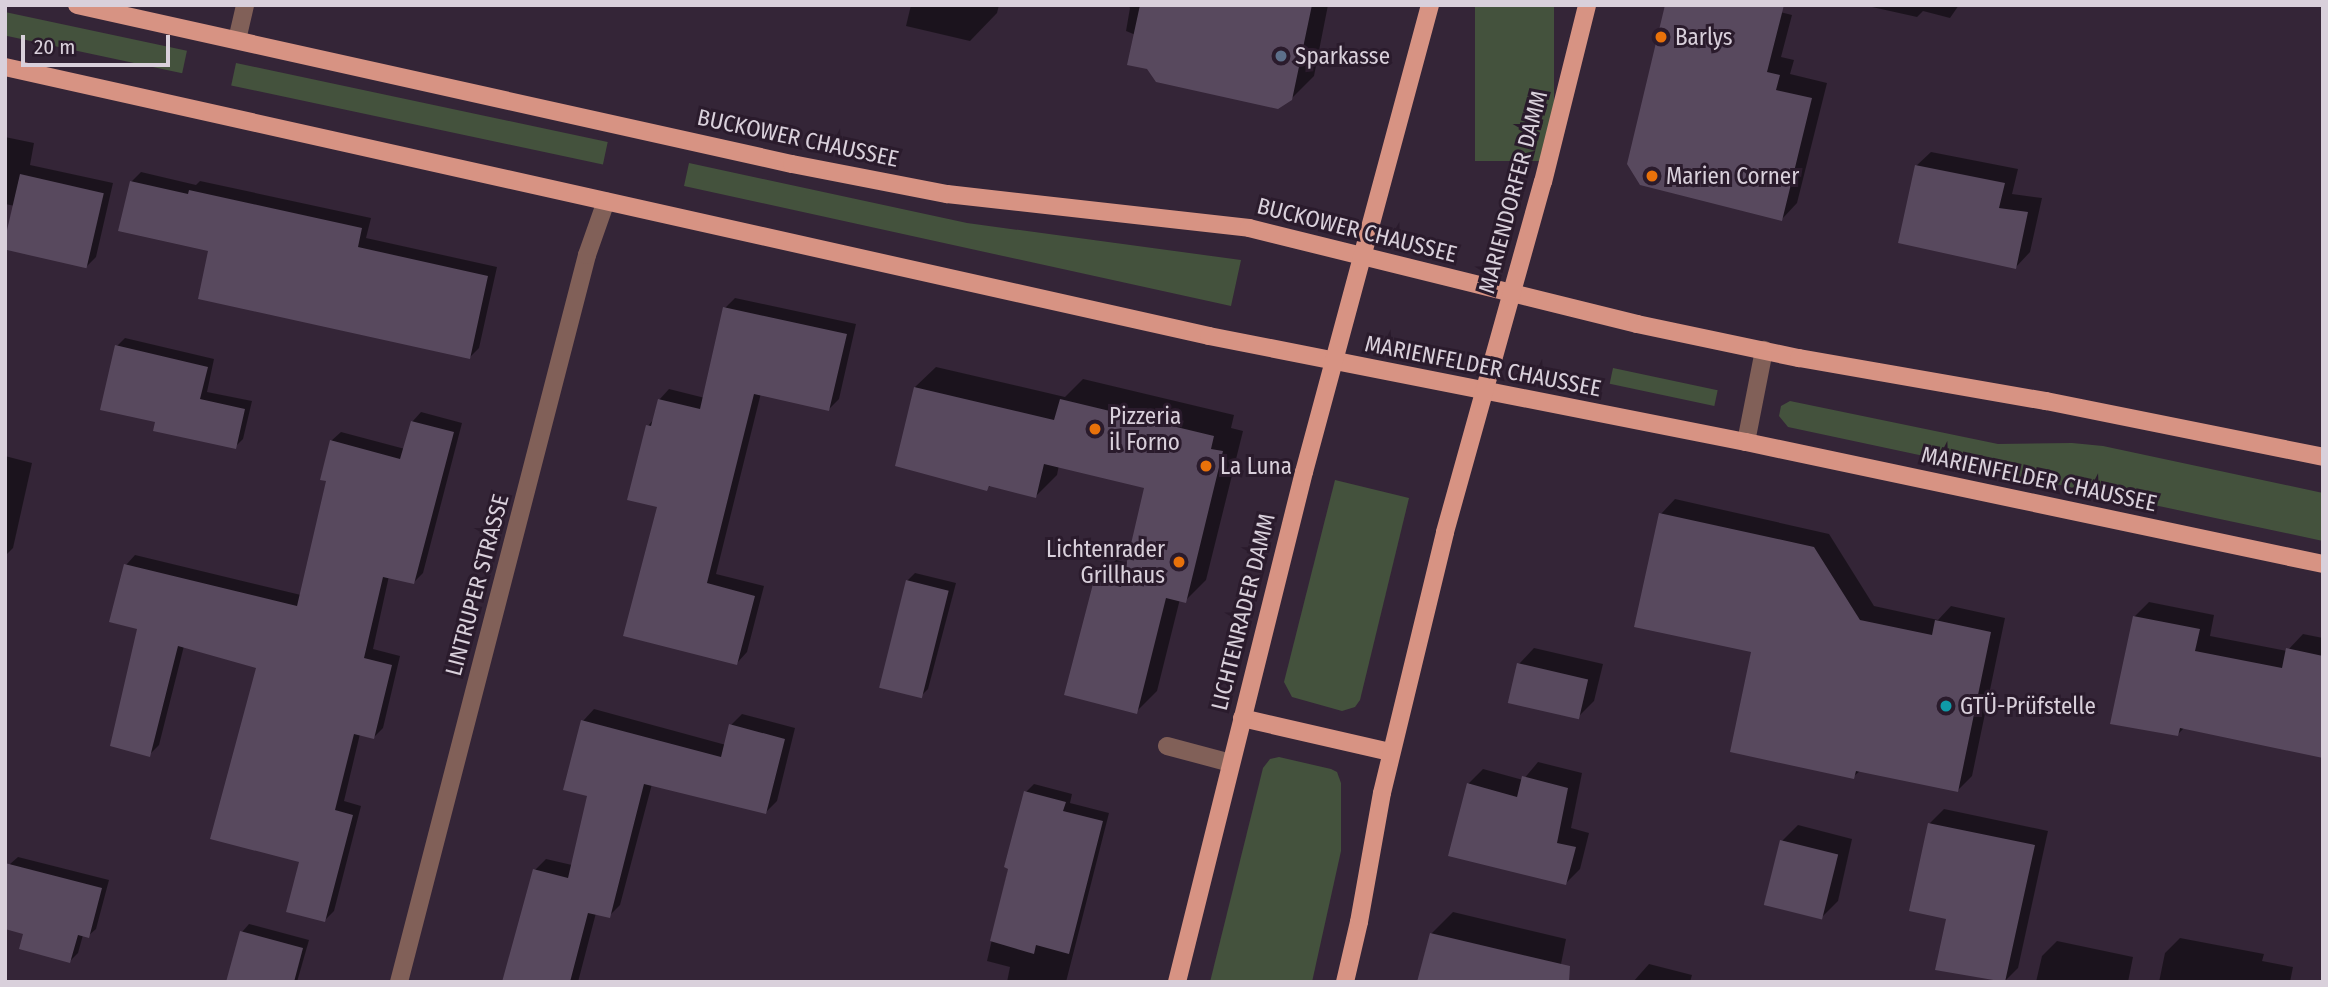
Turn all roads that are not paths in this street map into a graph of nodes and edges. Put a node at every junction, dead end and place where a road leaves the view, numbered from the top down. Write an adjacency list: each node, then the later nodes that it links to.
1 (78, 5): 5 (main road, BUCKOWER CHAUSSEE)
2 (245, 5): 5 (street)
3 (1430, 5): 8 (main road)
4 (1587, 5): 9 (main road, MARIENDORFER DAMM)
5 (237, 40): 8 (main road, BUCKOWER CHAUSSEE)
6 (5, 67): 7 (main road)
7 (606, 201): 11 (main road); 20 (street, LINTRUPER STRASSE)
8 (1364, 256): 9 (main road, BUCKOWER CHAUSSEE); 11 (main road, LICHTENRADER DAMM)
9 (1512, 293): 10 (main road); 12 (main road, MARIENDORFER DAMM)
10 (1764, 350): 13 (street); 14 (main road)
11 (1335, 361): 12 (main road, MARIENFELDER CHAUSSEE); 16 (main road, LICHTENRADER DAMM)
12 (1484, 391): 13 (main road, MARIENFELDER CHAUSSEE); 18 (main road)
13 (1745, 442): 15 (main road, MARIENFELDER CHAUSSEE)
14 (2323, 457)
15 (2323, 564)
16 (1242, 718): 18 (main road); 19 (main road, LICHTENRADER DAMM)
17 (1167, 746): 19 (street)
18 (1391, 752): 22 (main road)
19 (1231, 763): 21 (main road, LICHTENRADER DAMM)
20 (399, 982)
21 (1177, 982)
22 (1345, 982)

